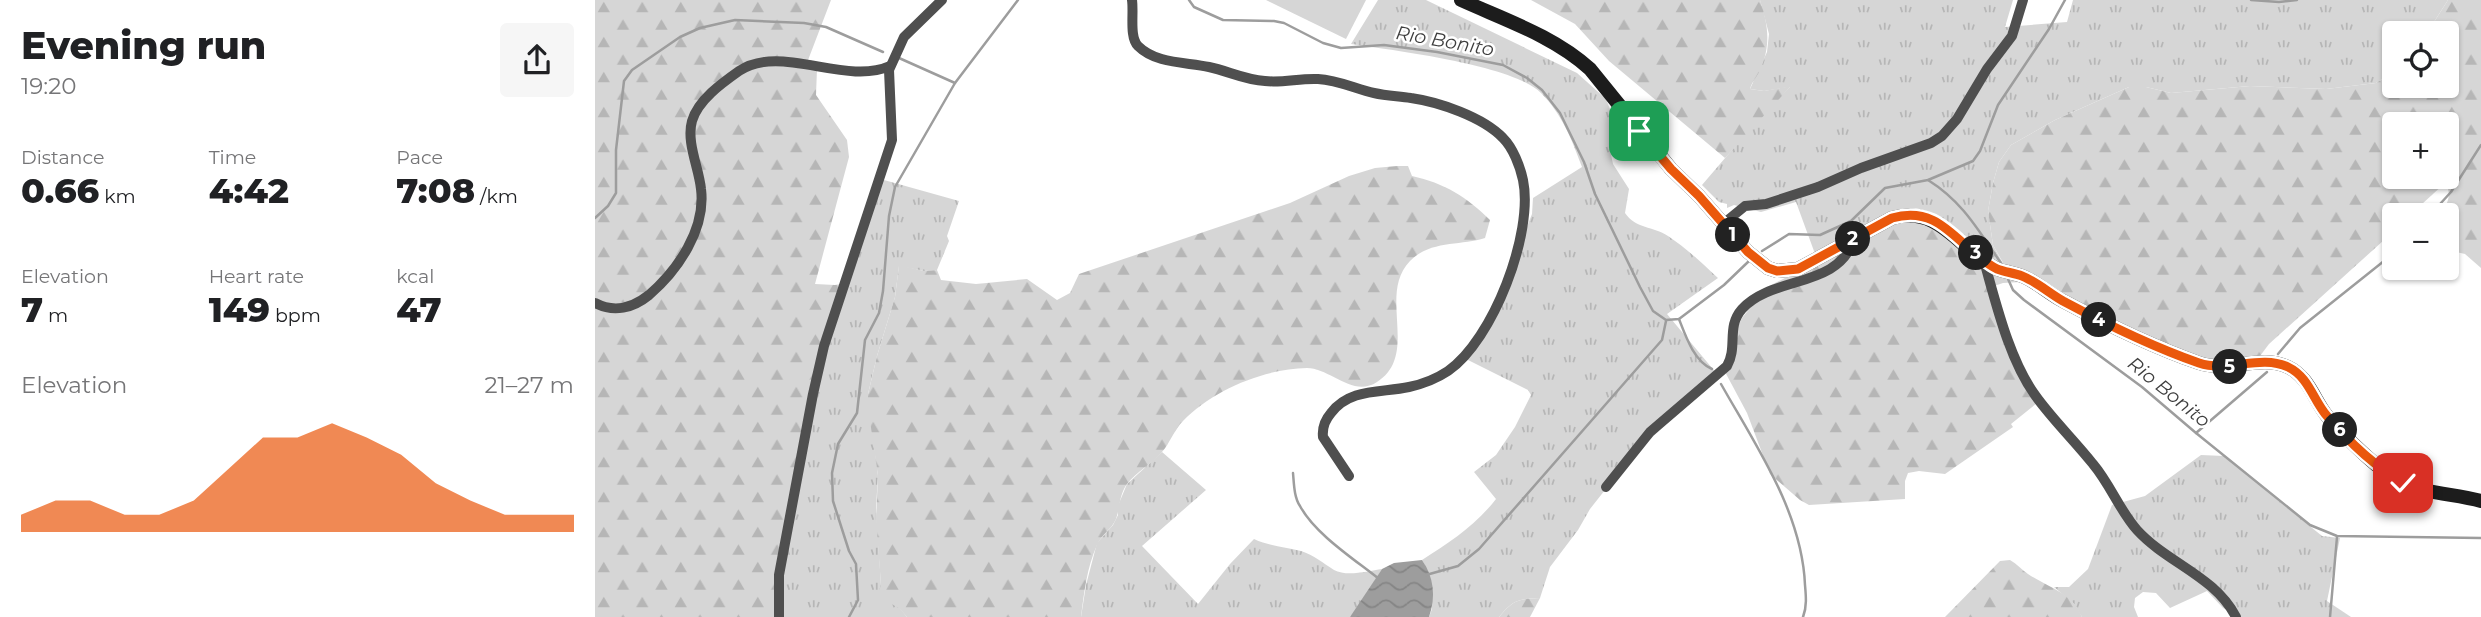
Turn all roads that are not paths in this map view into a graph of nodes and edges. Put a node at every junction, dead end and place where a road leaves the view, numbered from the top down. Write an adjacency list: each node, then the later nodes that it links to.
1 (941, 0): 5 (street)
2 (1132, 0): 10 (street)
3 (1461, 0): 6 (street)
4 (2024, 0): 6 (street)
5 (890, 66): 9 (street); 13 (street)
6 (1723, 224): 7 (street)
7 (1854, 239): 8 (street); 11 (street)
8 (1984, 260): 12 (street); 14 (street)
9 (595, 303)
10 (1349, 476)
11 (1606, 487)
12 (2481, 501)
13 (779, 617)
14 (2236, 617)

